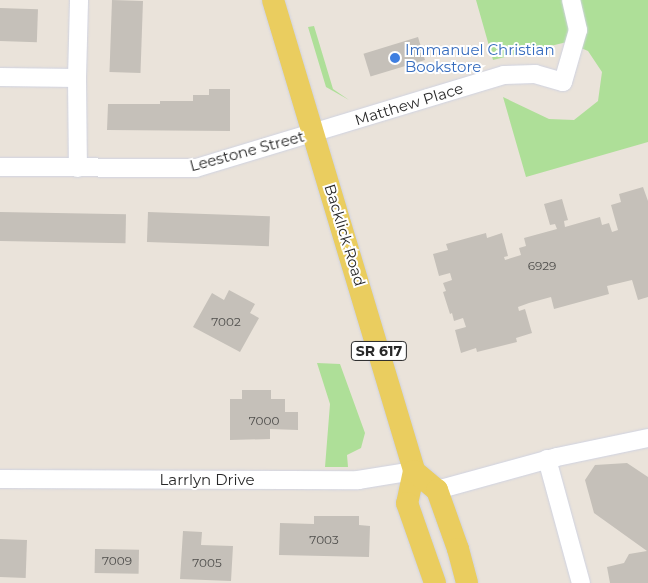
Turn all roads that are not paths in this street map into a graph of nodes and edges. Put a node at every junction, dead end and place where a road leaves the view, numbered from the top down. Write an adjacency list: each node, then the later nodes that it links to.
1 (79, 0): 5 (street)
2 (273, 0): 6 (main road, Backlick Road / SR 617)
3 (570, 0): 6 (street, Matthew Place)
4 (0, 77): 5 (street)
5 (77, 78): 8 (street)
6 (313, 133): 8 (street, Leestone Street); 11 (main road, Backlick Road / SR 617)
7 (0, 167): 8 (street, Leestone Street)
8 (78, 168)
9 (648, 438): 10 (street)
10 (547, 459): 13 (street); 16 (street)
11 (414, 471): 12 (street, Larrlyn Drive); 13 (main road); 14 (main road, Backlick Road / SR 617)
12 (0, 479)
13 (437, 490): 15 (main road)
14 (435, 583)
15 (467, 583)
16 (581, 583)

